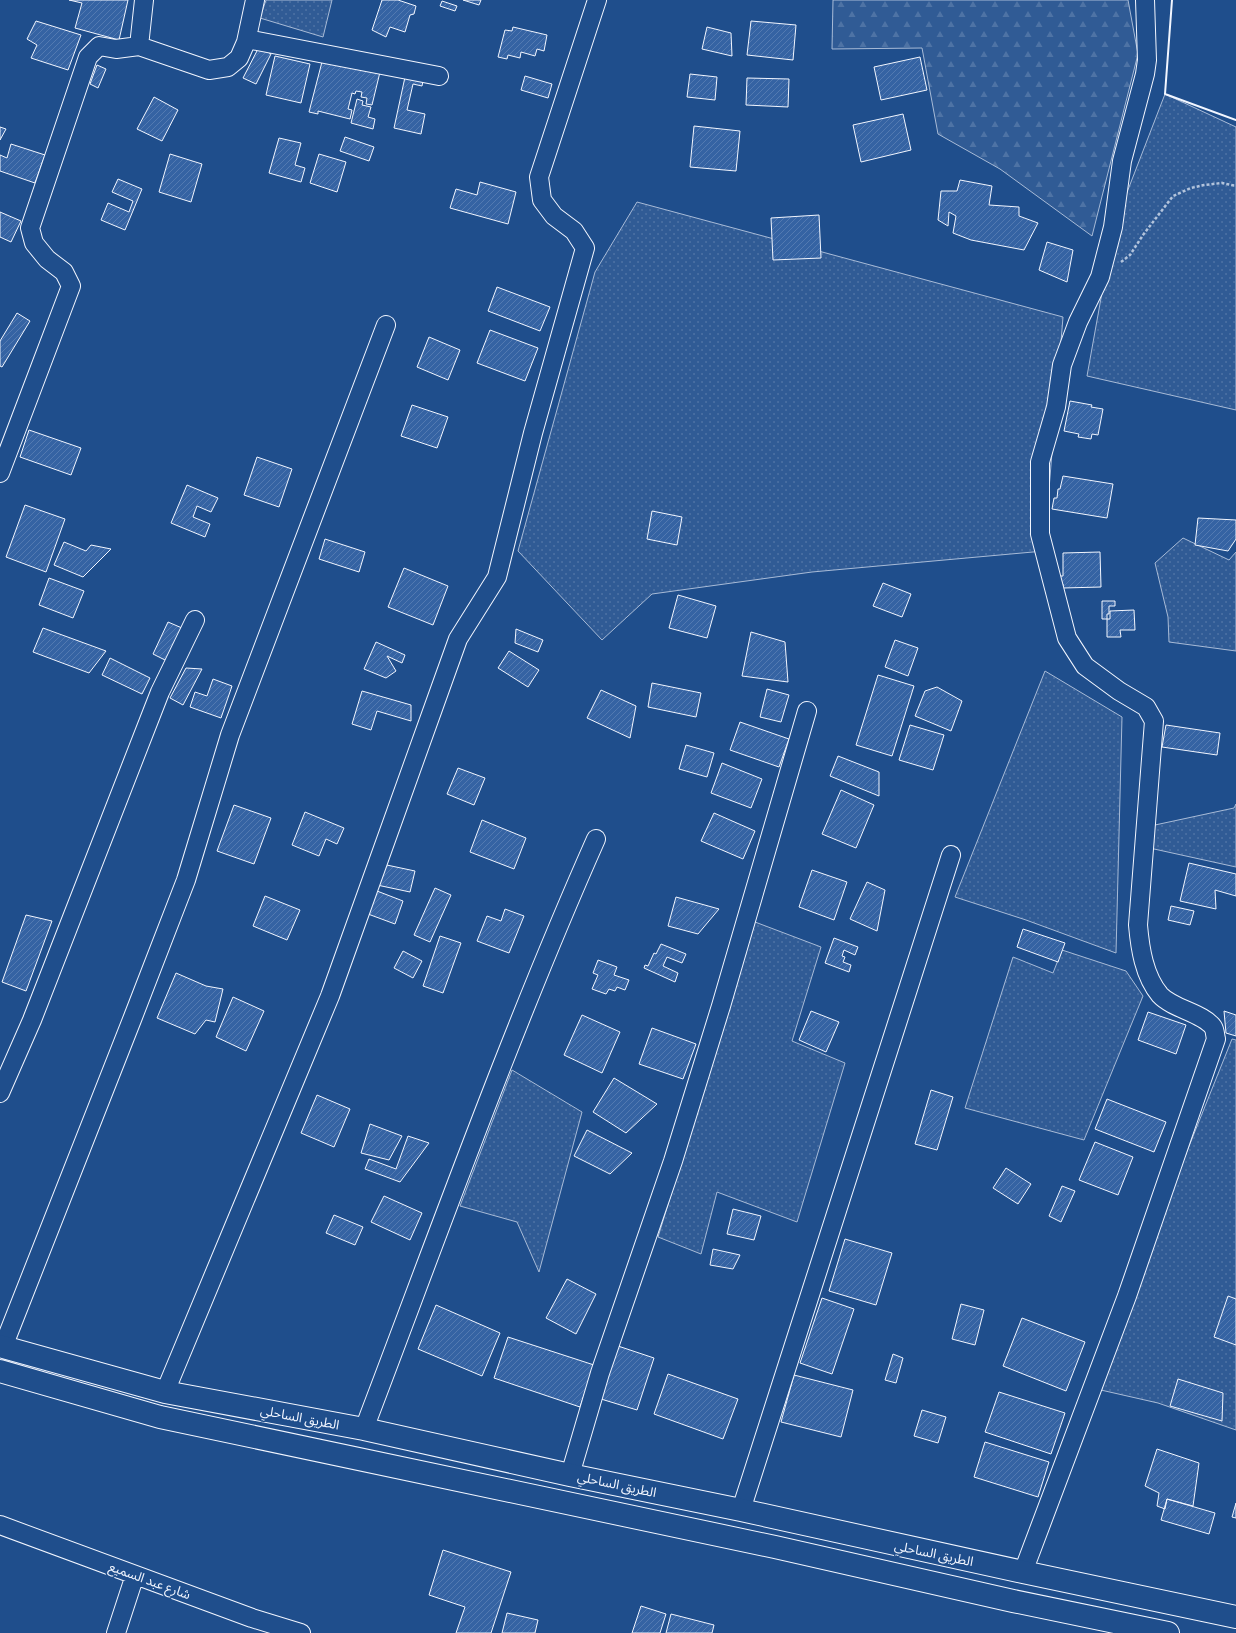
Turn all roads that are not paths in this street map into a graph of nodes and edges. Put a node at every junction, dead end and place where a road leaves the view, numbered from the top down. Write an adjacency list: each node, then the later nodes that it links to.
1 (144, 0): 6 (street)
2 (255, 0): 5 (street)
3 (596, 0): 17 (street)
4 (1145, 0): 22 (street)
5 (247, 39): 6 (street); 7 (street)
6 (139, 46): 9 (street)
7 (439, 76)
8 (386, 325): 15 (street)
9 (0, 474)
10 (195, 620): 14 (street)
11 (807, 711): 19 (street)
12 (596, 839): 18 (street)
13 (951, 855): 20 (street)
14 (0, 1093)
15 (2, 1346): 17 (highway, الطريق الساحلي)
16 (0, 1371): 28 (highway)
17 (165, 1392): 18 (highway, الطريق الساحلي)
18 (364, 1429): 19 (highway, الطريق الساحلي)
19 (570, 1475): 20 (highway, الطريق الساحلي)
20 (741, 1510): 22 (highway, الطريق الساحلي)
21 (0, 1525): 23 (street, شارع عبد السميع)
22 (1023, 1572): 24 (highway, الطريق الساحلي)
23 (135, 1575): 25 (street, شارع عبد السميع); 26 (street)
24 (1236, 1617)
25 (250, 1626): 27 (street, شارع عبد السميع)
26 (116, 1633)
27 (301, 1633)
28 (1168, 1633)

